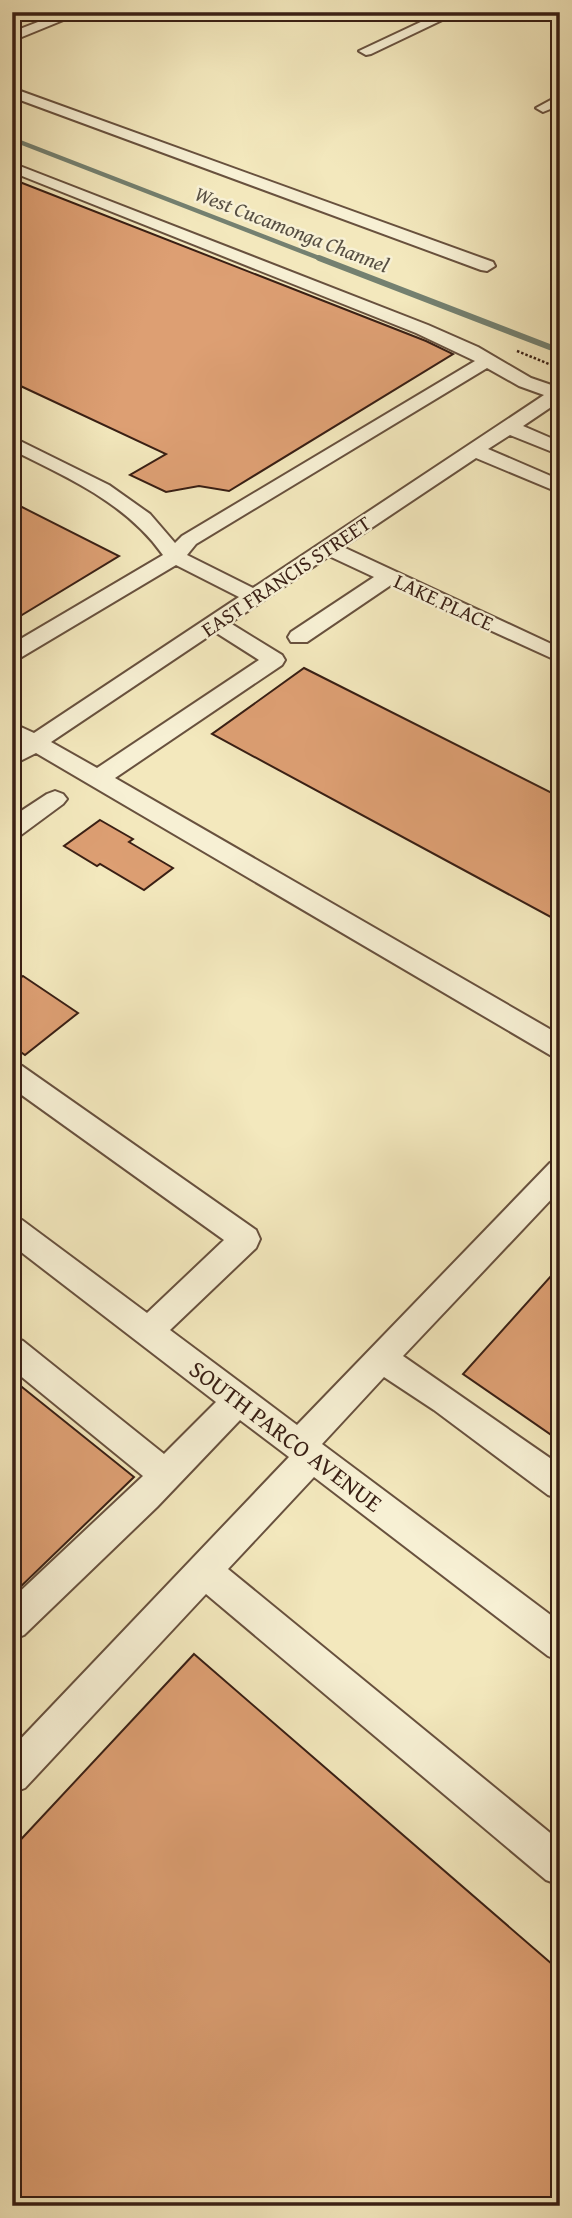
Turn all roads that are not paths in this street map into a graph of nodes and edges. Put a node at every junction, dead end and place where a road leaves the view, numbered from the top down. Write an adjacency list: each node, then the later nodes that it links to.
1 (77, 12): 3 (street)
2 (453, 12): 4 (street)
3 (12, 37)
4 (366, 51)
5 (13, 92): 9 (street)
6 (560, 99): 7 (street)
7 (543, 108)
8 (12, 167): 10 (street)
9 (487, 265)
10 (486, 361): 11 (street); 18 (street)
11 (559, 394): 12 (street, EAST FRANCIS STREET)
12 (508, 428): 14 (street); 15 (street, EAST FRANCIS STREET)
13 (12, 443): 18 (street)
14 (560, 449)
15 (474, 450): 16 (street); 17 (street, EAST FRANCIS STREET)
16 (560, 487)
17 (329, 548): 19 (street, LAKE PLACE); 20 (street, EAST FRANCIS STREET)
18 (175, 557): 20 (street); 23 (street)
19 (390, 576): 22 (street); 24 (street, LAKE PLACE)
20 (254, 597): 21 (street, EAST FRANCIS STREET)
21 (215, 624): 26 (street, EAST FRANCIS STREET); 28 (street)
22 (299, 637)
23 (12, 653)
24 (560, 656)
25 (12, 730): 26 (street)
26 (34, 743): 27 (street, EAST FRANCIS STREET); 28 (street)
27 (12, 758)
28 (98, 778): 31 (street)
29 (55, 799): 30 (street)
30 (12, 829)
31 (560, 1048)
32 (12, 1073): 35 (street)
33 (560, 1171): 37 (street)
34 (12, 1228): 35 (street, SOUTH PARCO AVENUE)
35 (148, 1331): 38 (street, SOUTH PARCO AVENUE)
36 (12, 1350): 40 (street)
37 (381, 1358): 39 (street); 41 (street)
38 (239, 1400): 39 (street, SOUTH PARCO AVENUE); 40 (street)
39 (306, 1451): 42 (street); 44 (street, SOUTH PARCO AVENUE)
40 (166, 1475): 43 (street)
41 (560, 1484)
42 (204, 1571): 45 (street); 46 (street)
43 (12, 1623)
44 (560, 1644)
45 (12, 1775)
46 (560, 1866)

